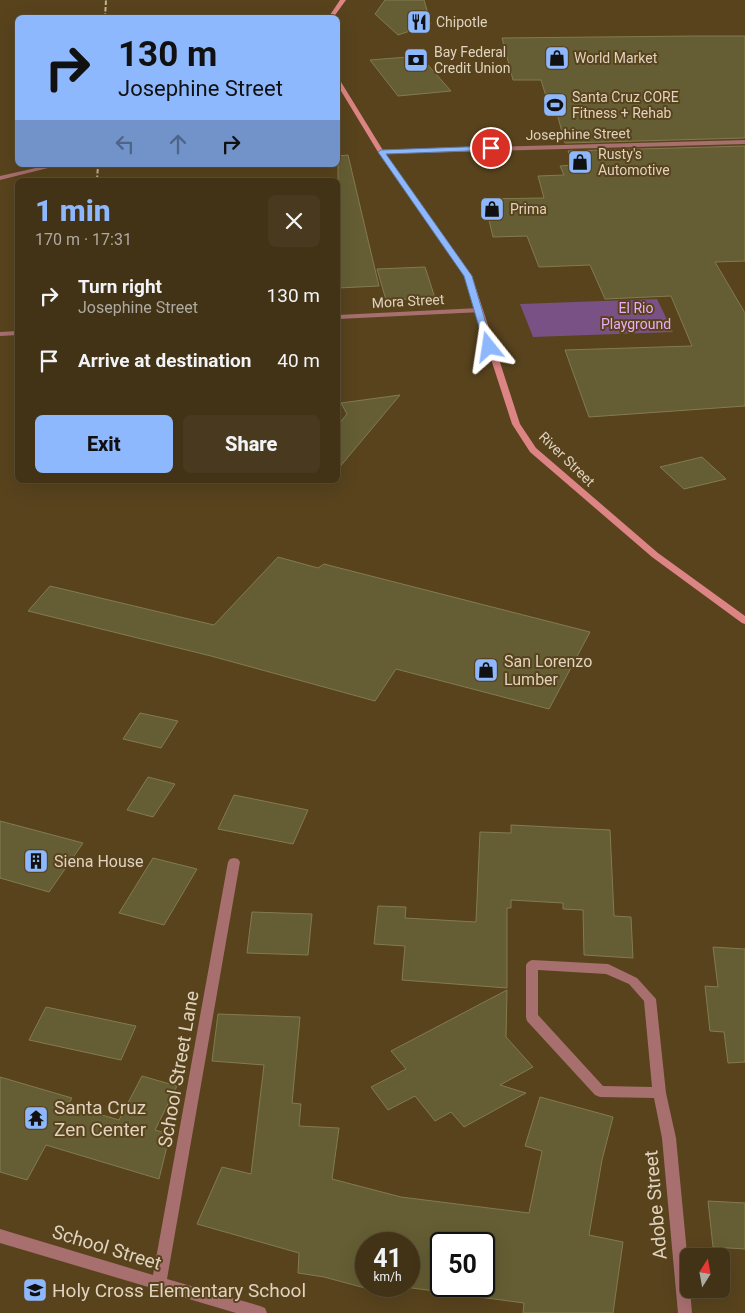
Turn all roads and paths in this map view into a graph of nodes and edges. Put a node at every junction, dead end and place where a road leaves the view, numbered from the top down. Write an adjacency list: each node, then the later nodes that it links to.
1 (343, 0): 2 (main road)
2 (332, 15)
3 (340, 85): 5 (main road, River Street)
4 (745, 142): 5 (street, Josephine Street)
5 (381, 152): 8 (main road, River Street)
6 (48, 167): 7 (street)
7 (0, 178)
8 (479, 310): 9 (street, Mora Street); 12 (main road, River Street)
9 (340, 317)
10 (15, 333): 11 (street)
11 (0, 334)
12 (745, 621)
13 (234, 862): 16 (street, School Street Lane)
14 (659, 1094): 14 (street, Adobe Street); 18 (street, Adobe Street)
15 (0, 1236): 16 (street, School Street)
16 (159, 1283): 17 (street, School Street)
17 (260, 1313)
18 (685, 1313)

